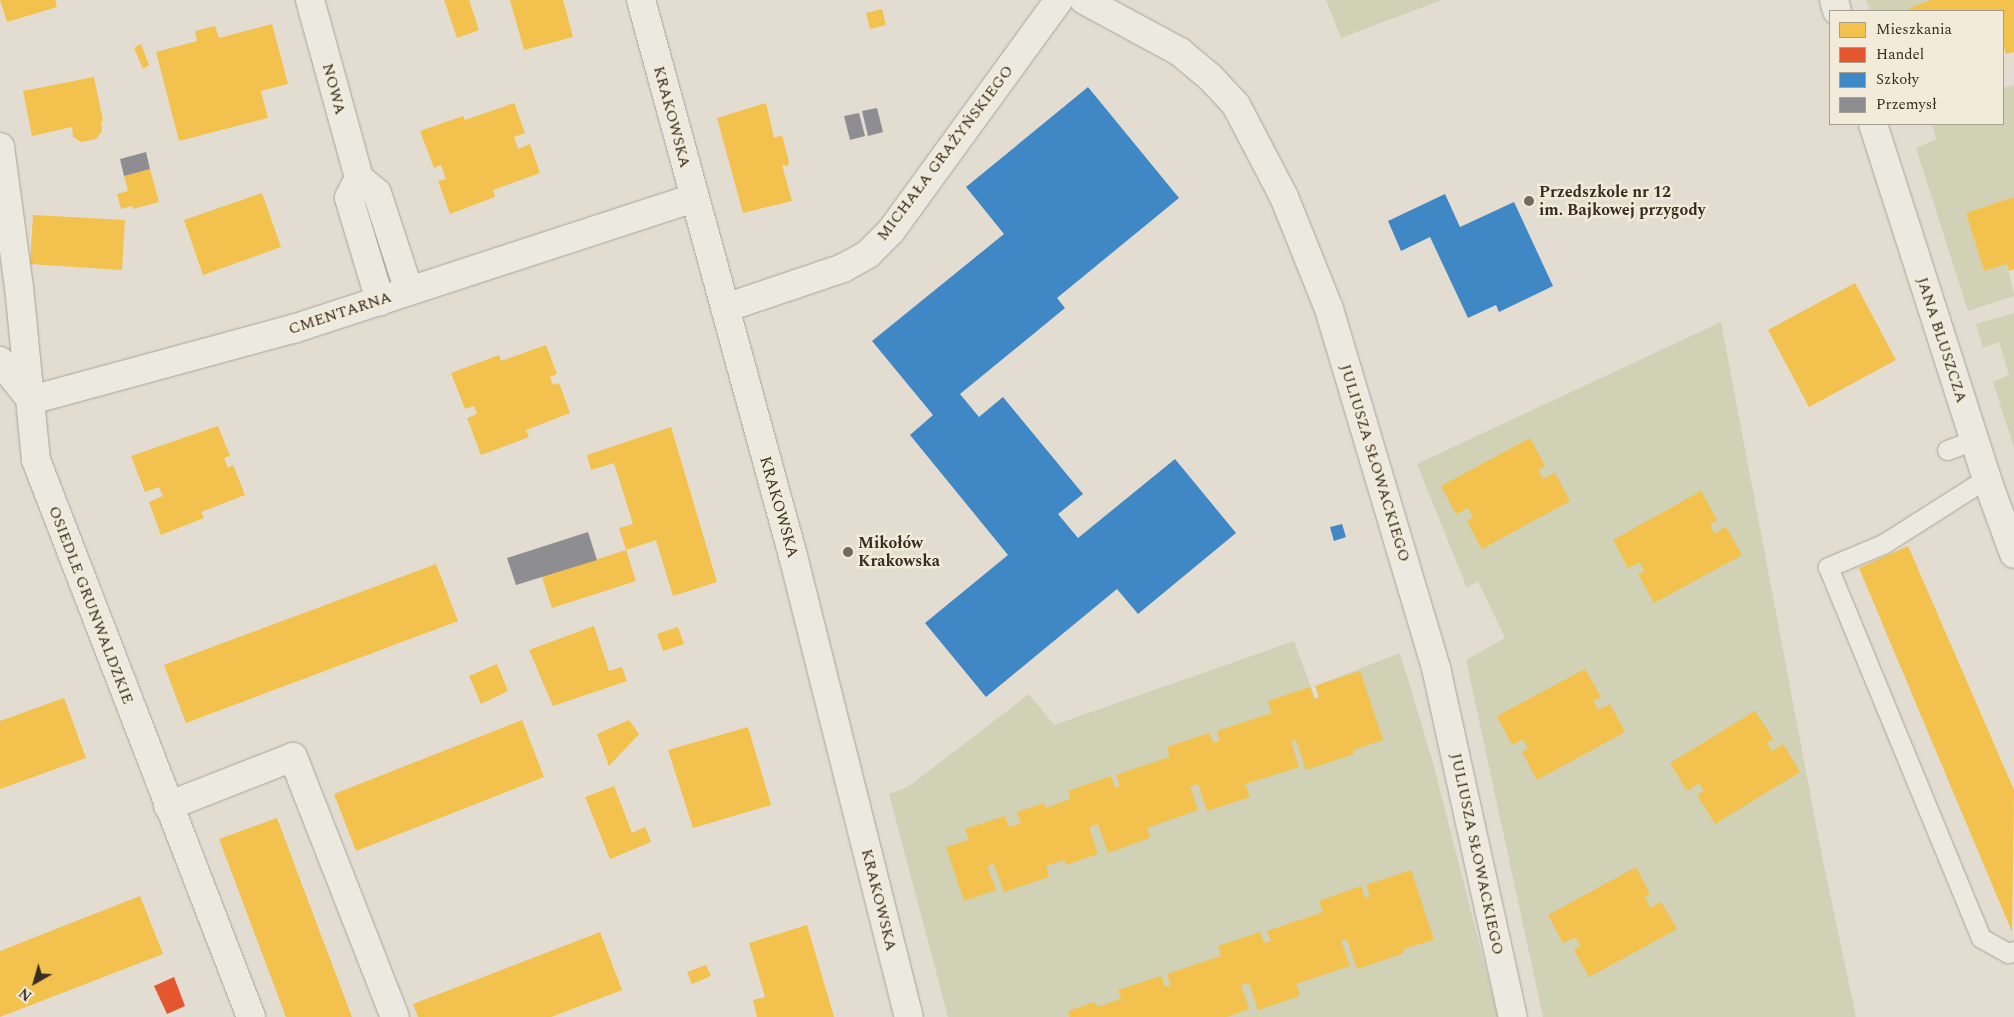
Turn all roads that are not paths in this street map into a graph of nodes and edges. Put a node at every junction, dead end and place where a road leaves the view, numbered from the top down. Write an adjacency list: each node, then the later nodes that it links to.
1 (310, 0): 7 (street, NOWA)
2 (641, 0): 8 (street, KRAKOWSKA)
3 (1059, 0): 11 (street, MICHAŁA GRAŻYŃSKIEGO)
4 (1084, 0): 23 (street, JULIUSZA SŁOWACKIEGO)
5 (1873, 125): 14 (street, JANA BLUSZCZA)
6 (0, 147): 13 (street, OSIEDLE GRUNWALDZKIE)
7 (359, 178): 9 (street); 10 (street)
8 (693, 198): 9 (street, CMENTARNA); 11 (street, KRAKOWSKA)
9 (409, 291): 10 (street, CMENTARNA)
10 (380, 300): 13 (street, CMENTARNA)
11 (725, 308): 22 (street, KRAKOWSKA)
12 (0, 361): 13 (street)
13 (31, 400): 18 (street, OSIEDLE GRUNWALDZKIE)
14 (1974, 440): 15 (lane); 16 (street, JANA BLUSZCZA)
15 (1947, 450)
16 (1986, 478): 17 (street, JANA BLUSZCZA); 19 (lane)
17 (2014, 554)
18 (168, 806): 20 (street, OSIEDLE GRUNWALDZKIE); 21 (street)
19 (2014, 951)
20 (251, 1017)
21 (395, 1017)
22 (909, 1017)
23 (1513, 1017)

